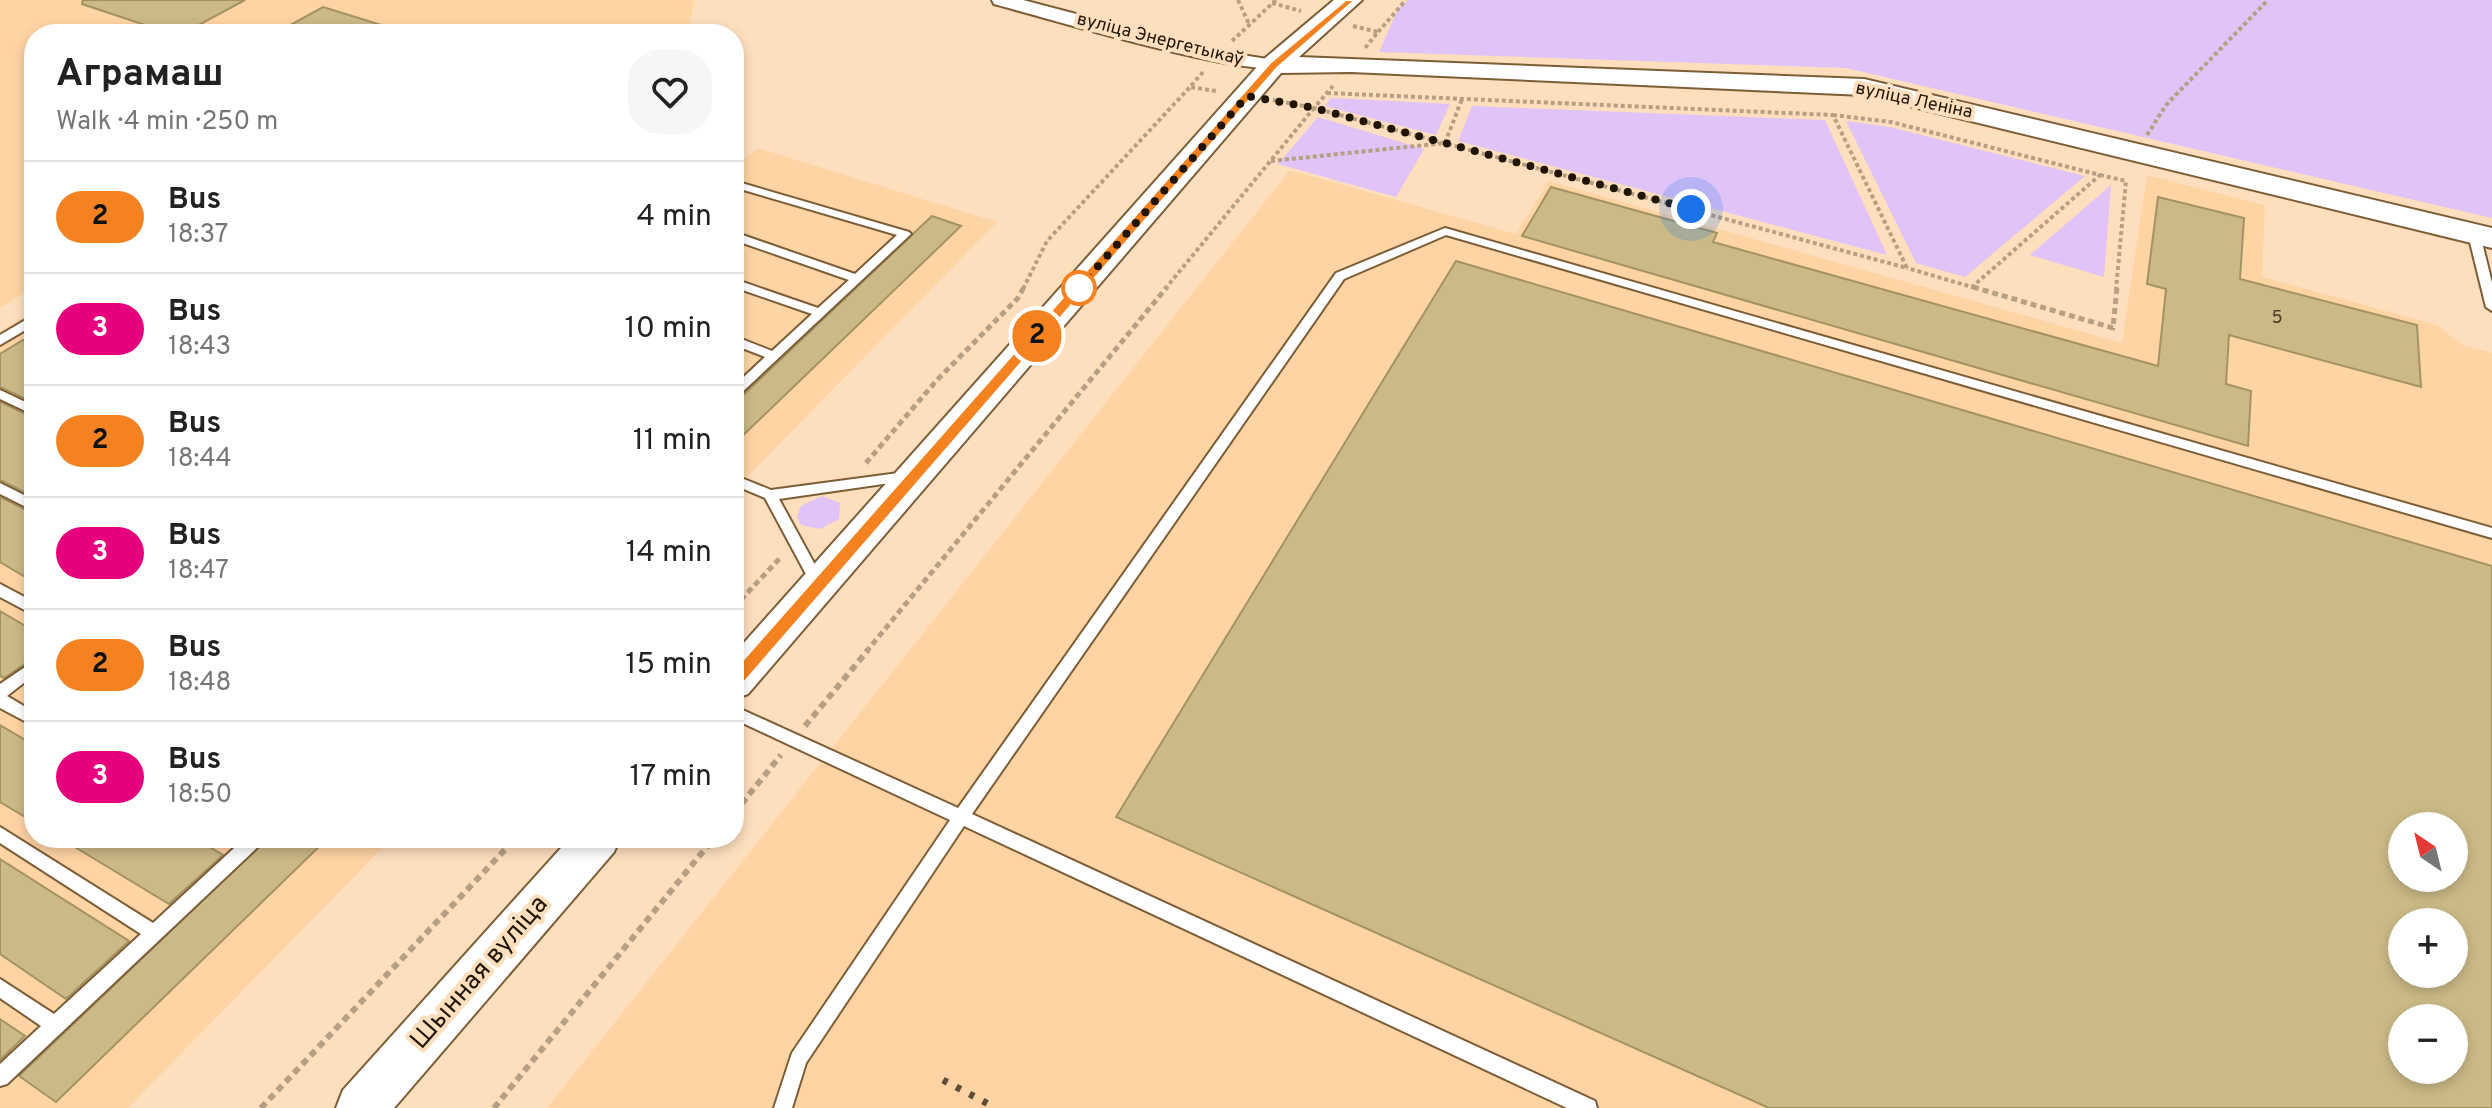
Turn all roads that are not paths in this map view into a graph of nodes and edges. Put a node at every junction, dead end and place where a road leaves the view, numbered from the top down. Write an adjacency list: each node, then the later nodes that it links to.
1 (1001, 0): 3 (street, вуліца Энергетыкаў)
2 (1349, 0): 3 (main road)
3 (1273, 65): 5 (main road, вуліца Леніна); 20 (main road)
4 (744, 187): 7 (lane)
5 (2483, 236): 9 (lane)
6 (744, 239): 7 (lane)
7 (857, 279): 10 (lane)
8 (744, 286): 10 (lane)
9 (2492, 307)
10 (820, 313): 16 (lane)
11 (24, 325): 12 (lane)
12 (20, 328): 13 (lane); 14 (lane)
13 (24, 330)
14 (0, 341)
15 (744, 344): 16 (lane)
16 (774, 356): 17 (lane)
17 (744, 384)
18 (0, 394): 19 (lane)
19 (24, 406)
20 (915, 476): 23 (lane); 26 (main road)
21 (744, 484): 23 (lane)
22 (0, 488): 24 (lane)
23 (770, 495): 26 (lane)
24 (24, 501)
25 (2492, 533): 35 (lane)
26 (819, 585): 29 (main road)
27 (0, 590): 28 (lane)
28 (24, 603)
29 (744, 671)
30 (24, 675): 31 (lane)
31 (0, 693)
32 (0, 700): 33 (lane)
33 (24, 714)
34 (744, 717): 35 (lane)
35 (961, 817): 44 (lane); 45 (lane)
36 (0, 834): 39 (lane)
37 (238, 848): 39 (lane)
38 (589, 848): 43 (main road, Шынная вуліца)
39 (154, 933): 41 (lane)
40 (0, 988): 41 (lane)
41 (55, 1025): 42 (lane)
42 (0, 1077)
43 (361, 1108)
44 (783, 1108)
45 (1588, 1108)

